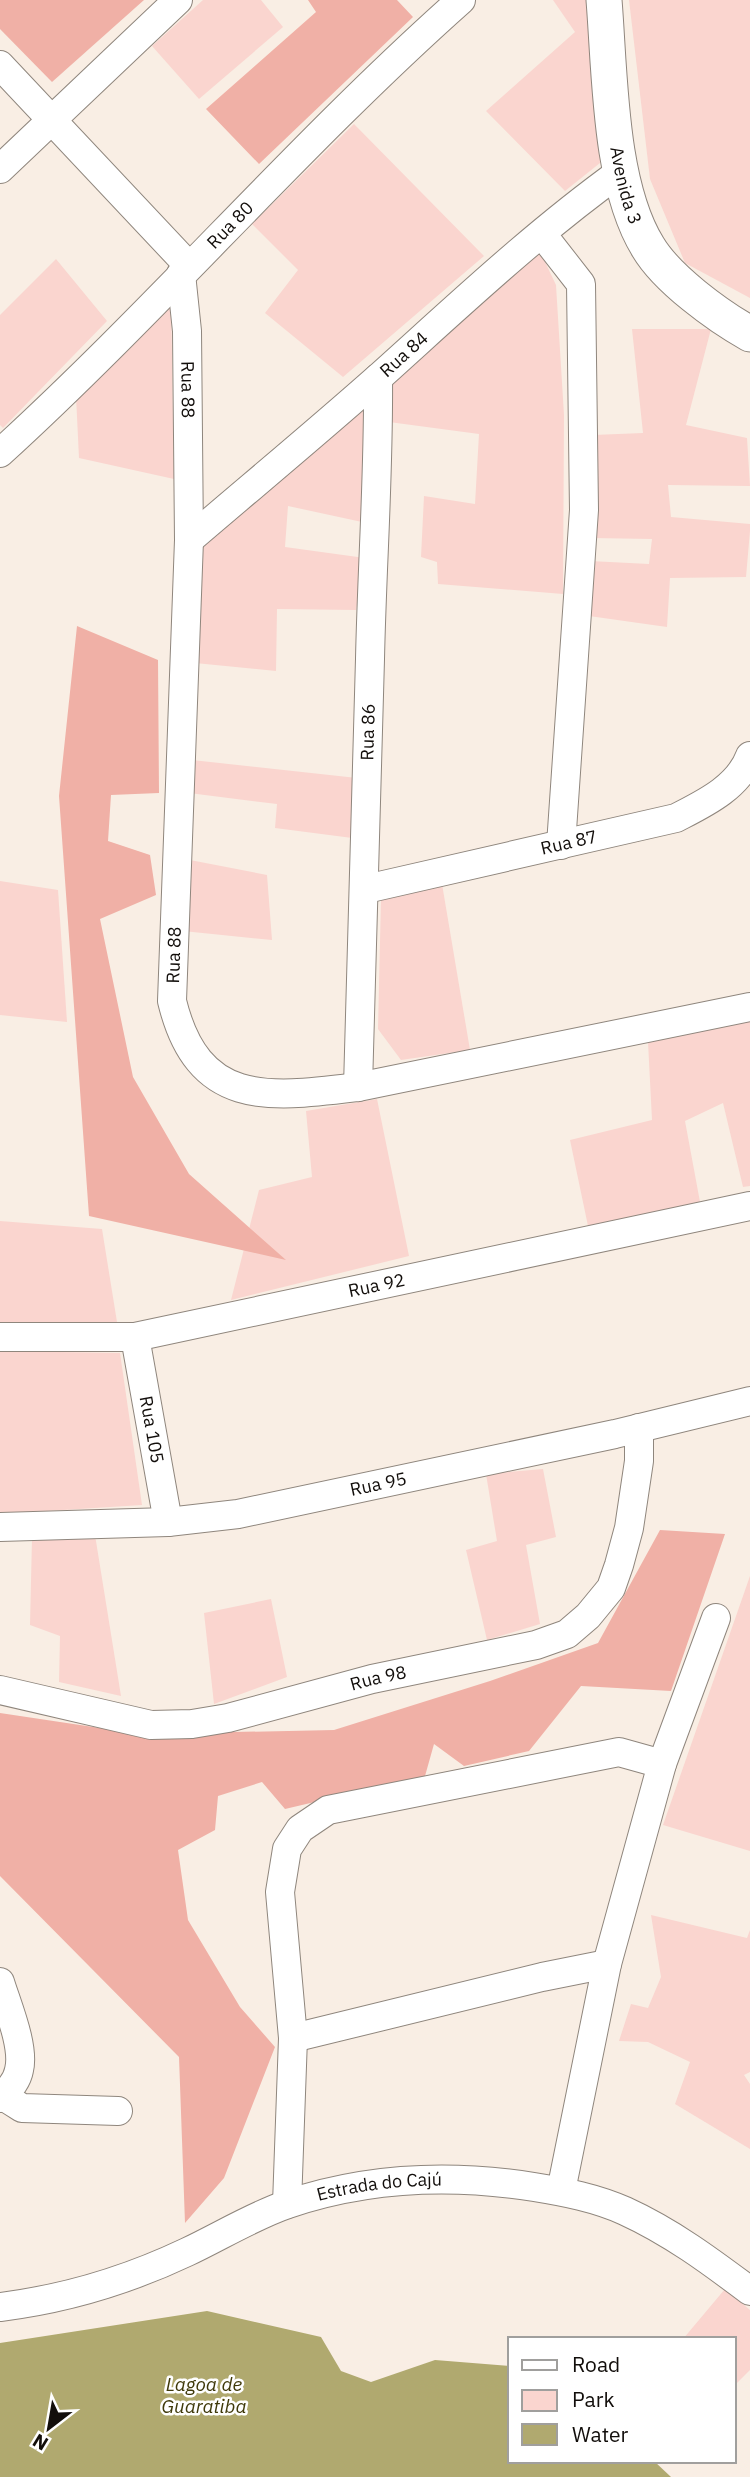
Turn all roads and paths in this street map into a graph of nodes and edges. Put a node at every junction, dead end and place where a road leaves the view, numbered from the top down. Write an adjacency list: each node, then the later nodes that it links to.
1 (178, 0): 5 (street)
2 (461, 0): 9 (street, Rua 80)
3 (604, 0): 7 (main road, Avenida 3)
4 (0, 65): 5 (street)
5 (51, 119): 6 (street); 9 (street)
6 (0, 169)
7 (620, 172): 8 (street, Rua 84); 10 (main road, Avenida 3)
8 (541, 234): 11 (street, Rua 84); 15 (street)
9 (185, 270): 12 (street, Rua 80); 13 (street, Rua 88)
10 (744, 331)
11 (377, 378): 13 (street, Rua 84); 16 (street, Rua 86)
12 (0, 453)
13 (189, 540): 18 (street, Rua 88)
14 (750, 756): 15 (street, Rua 87)
15 (561, 845): 16 (street, Rua 87)
16 (366, 889): 18 (street, Rua 86)
17 (750, 1007): 18 (street, Rua 88)
18 (358, 1087)
19 (750, 1206): 21 (street, Rua 92)
20 (0, 1337): 21 (street, Rua 92)
21 (135, 1337): 24 (street, Rua 105)
22 (750, 1401): 23 (street, Rua 95)
23 (639, 1428): 24 (street, Rua 95); 27 (street, Rua 98)
24 (168, 1522): 25 (street, Rua 95)
25 (0, 1527)
26 (716, 1618): 28 (street)
27 (0, 1690)
28 (662, 1764): 29 (street); 31 (street)
29 (607, 1965): 31 (street); 34 (street)
30 (0, 1982): 32 (street)
31 (293, 2038): 35 (street)
32 (2, 2097): 33 (street)
33 (118, 2111)
34 (561, 2191): 35 (street, Estrada do Cajú); 36 (street, Estrada do Cajú)
35 (286, 2204): 37 (street, Estrada do Cajú)
36 (750, 2291)
37 (0, 2307)

